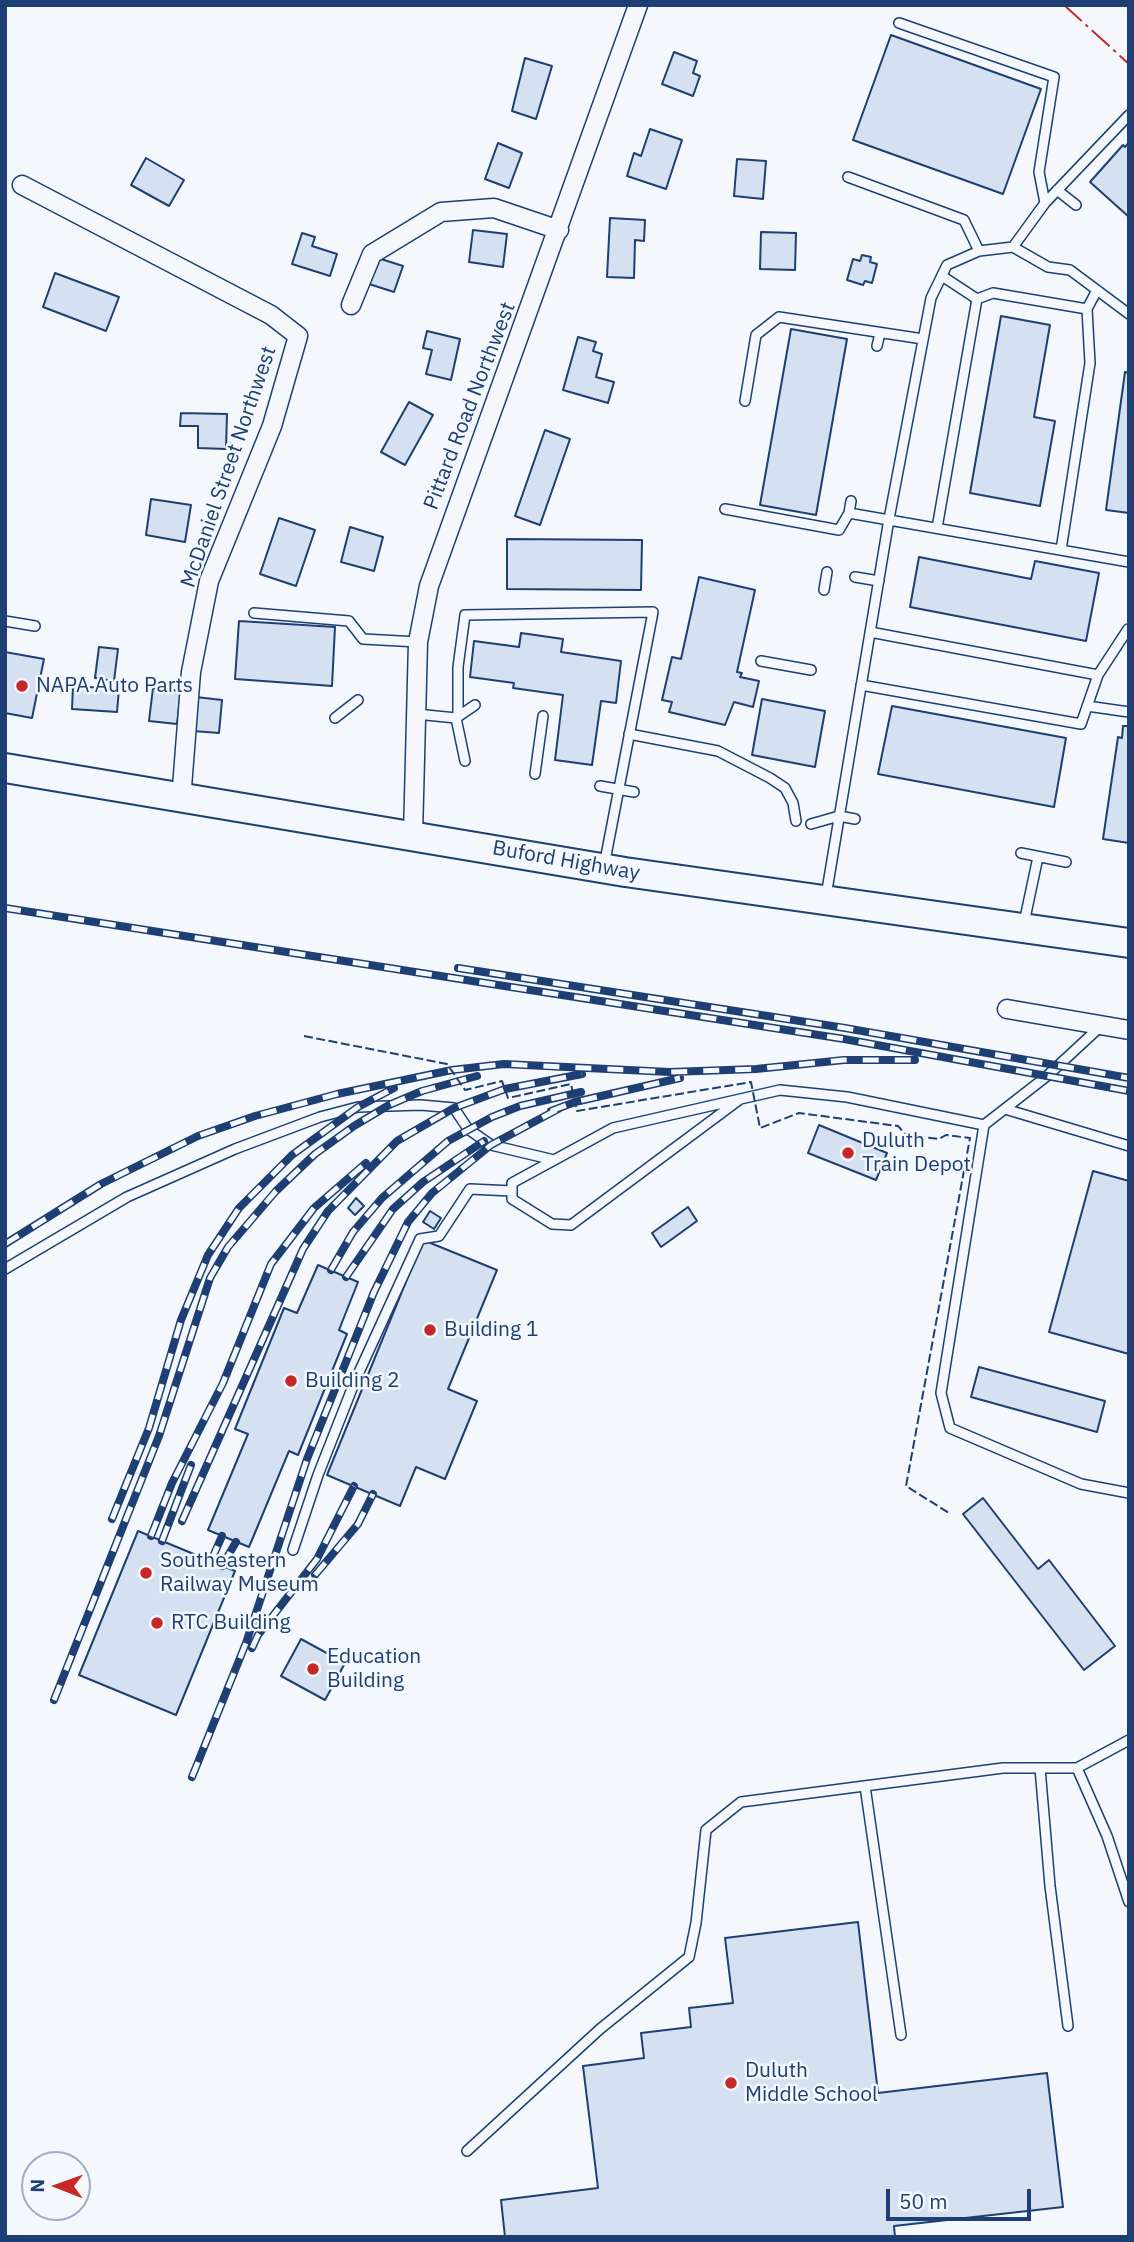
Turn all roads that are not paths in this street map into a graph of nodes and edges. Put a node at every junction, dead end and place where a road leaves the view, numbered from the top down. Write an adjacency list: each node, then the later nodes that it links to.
1 (638, 5): 9 (street, Pittard Road Northwest)
2 (899, 23): 7 (lane)
3 (1129, 116): 6 (lane)
4 (848, 177): 11 (lane)
5 (22, 185): 58 (street, McDaniel Street Northwest)
6 (1057, 190): 7 (lane); 8 (lane)
7 (1045, 203): 10 (lane)
8 (1076, 205)
9 (559, 230): 15 (street); 38 (street, Pittard Road Northwest)
10 (1013, 247): 11 (lane); 13 (lane)
11 (979, 251): 12 (lane)
12 (942, 276): 14 (lane); 19 (lane)
13 (1097, 290): 16 (lane); 17 (lane)
14 (977, 299): 16 (lane); 26 (lane)
15 (351, 305)
16 (1087, 309): 27 (lane)
17 (1129, 314)
18 (880, 332): 19 (lane); 20 (lane); 21 (lane)
19 (923, 339): 25 (lane)
20 (877, 346)
21 (744, 401)
22 (851, 501): 24 (lane)
23 (725, 509): 24 (lane)
24 (849, 513): 25 (lane)
25 (889, 519): 26 (lane); 31 (lane)
26 (937, 528): 27 (lane)
27 (1061, 550): 28 (lane)
28 (1129, 562)
29 (827, 572): 32 (lane)
30 (855, 577): 31 (lane)
31 (878, 581): 37 (lane)
32 (824, 590)
33 (254, 613): 38 (lane)
34 (5, 621): 35 (lane)
35 (36, 626)
36 (1128, 626): 41 (lane)
37 (870, 632): 41 (lane); 42 (lane)
38 (418, 642): 47 (street, Pittard Road Northwest)
39 (761, 661): 40 (lane)
40 (811, 670)
41 (1098, 675): 45 (lane)
42 (861, 685): 45 (lane); 59 (lane)
43 (358, 700): 49 (lane)
44 (475, 705): 50 (lane)
45 (1087, 706): 46 (lane)
46 (1129, 712)
47 (416, 714): 50 (lane); 63 (street, Pittard Road Northwest)
48 (543, 716): 54 (lane)
49 (335, 718)
50 (457, 718): 51 (lane); 52 (lane)
51 (629, 734): 56 (lane); 61 (lane)
52 (465, 761)
53 (5, 768): 58 (main road, Buford Highway)
54 (535, 774)
55 (600, 786): 56 (lane)
56 (619, 789): 57 (lane); 67 (lane)
57 (634, 792)
58 (181, 800): 63 (main road, Buford Highway)
59 (839, 816): 60 (lane); 62 (lane); 68 (lane)
60 (855, 819)
61 (796, 821)
62 (811, 824)
63 (413, 835): 67 (main road, Buford Highway)
64 (1021, 853): 65 (lane)
65 (1038, 857): 66 (lane); 69 (lane)
66 (1066, 862)
67 (604, 868): 68 (main road, Buford Highway)
68 (825, 901): 69 (main road, Buford Highway)
69 (1024, 928): 70 (main road, Buford Highway)
70 (1129, 943)
71 (1007, 1009): 72 (street)
72 (1103, 1024): 73 (street); 75 (lane)
73 (1129, 1030)
74 (739, 1100): 76 (lane); 78 (lane); 79 (lane)
75 (1005, 1109): 76 (lane); 77 (lane)
76 (984, 1125): 81 (lane)
77 (1129, 1146)
78 (554, 1160): 79 (lane); 80 (lane)
79 (512, 1191): 82 (lane)
80 (5, 1269)
81 (1129, 1493)
82 (293, 1550)
83 (1129, 1740): 85 (lane)
84 (1040, 1768): 85 (lane); 86 (lane); 88 (lane)
85 (1077, 1768): 87 (lane)
86 (865, 1786): 89 (lane); 90 (lane)
87 (1129, 1902)
88 (1068, 2026)
89 (901, 2035)
90 (467, 2151)

